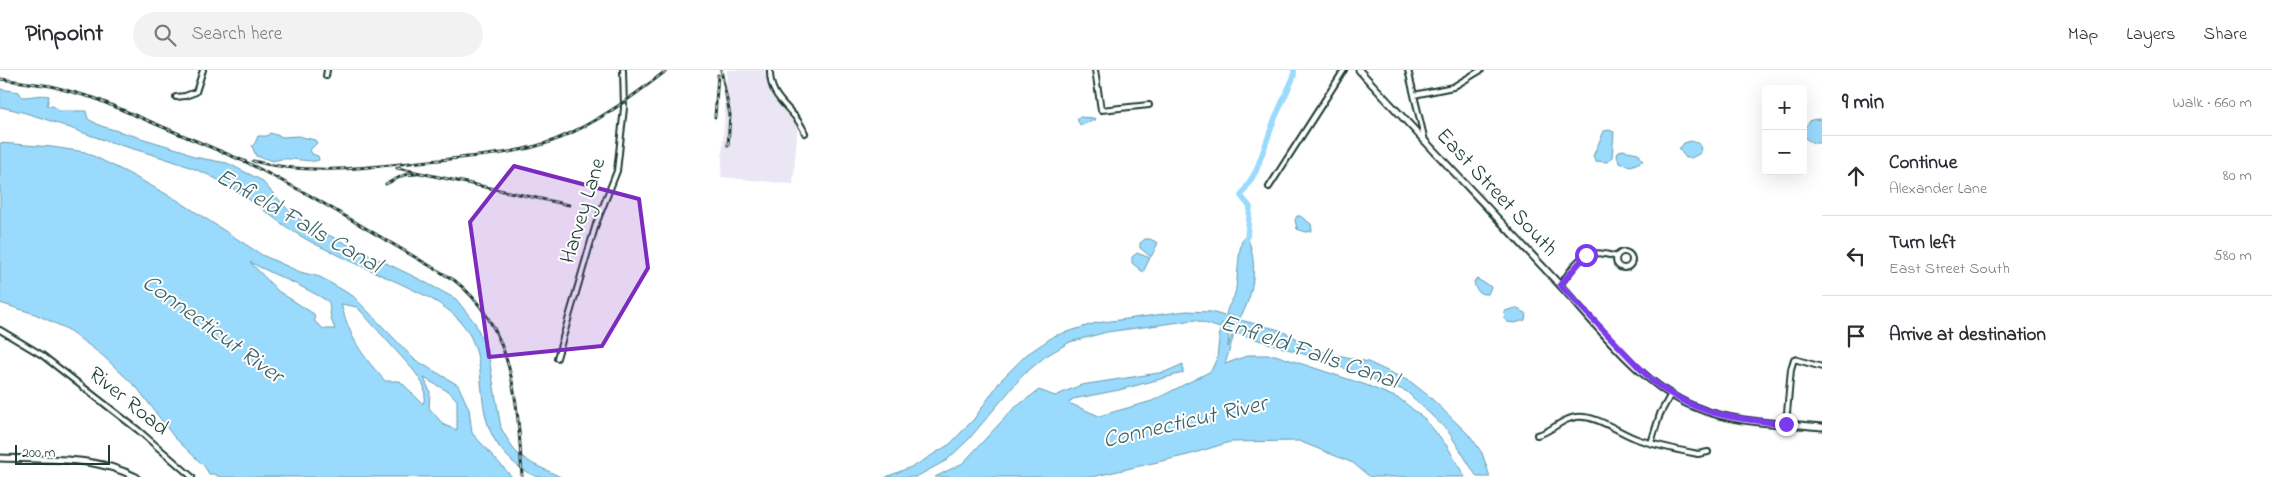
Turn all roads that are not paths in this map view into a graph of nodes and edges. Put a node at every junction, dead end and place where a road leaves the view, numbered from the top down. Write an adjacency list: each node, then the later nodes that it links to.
1 (202, 70): 12 (street)
2 (327, 70): 10 (street)
3 (623, 70): 20 (street, Harvey Lane)
4 (770, 70): 14 (street)
5 (1095, 70): 13 (street)
6 (1344, 70): 16 (street)
7 (1359, 70): 15 (main road, East Street South)
8 (1408, 70): 11 (street)
9 (1481, 70): 11 (street)
10 (326, 76)
11 (1414, 95): 15 (street)
12 (176, 97)
13 (1148, 105)
14 (805, 133)
15 (1426, 143): 18 (main road, East Street South)
16 (1269, 187)
17 (1617, 257): 17 (street); 18 (street)
18 (1560, 285): 22 (main road, East Street South)
19 (0, 330): 30 (street, River Road)
20 (558, 358)
21 (1822, 367): 23 (street)
22 (1671, 394): 23 (main road, East Street South); 26 (street)
23 (1786, 424): 24 (main road, East Street South)
24 (1822, 427)
25 (1537, 435): 26 (street)
26 (1651, 443): 27 (street)
27 (1708, 452)
28 (0, 458): 29 (main road)
29 (136, 477)
30 (192, 477)

